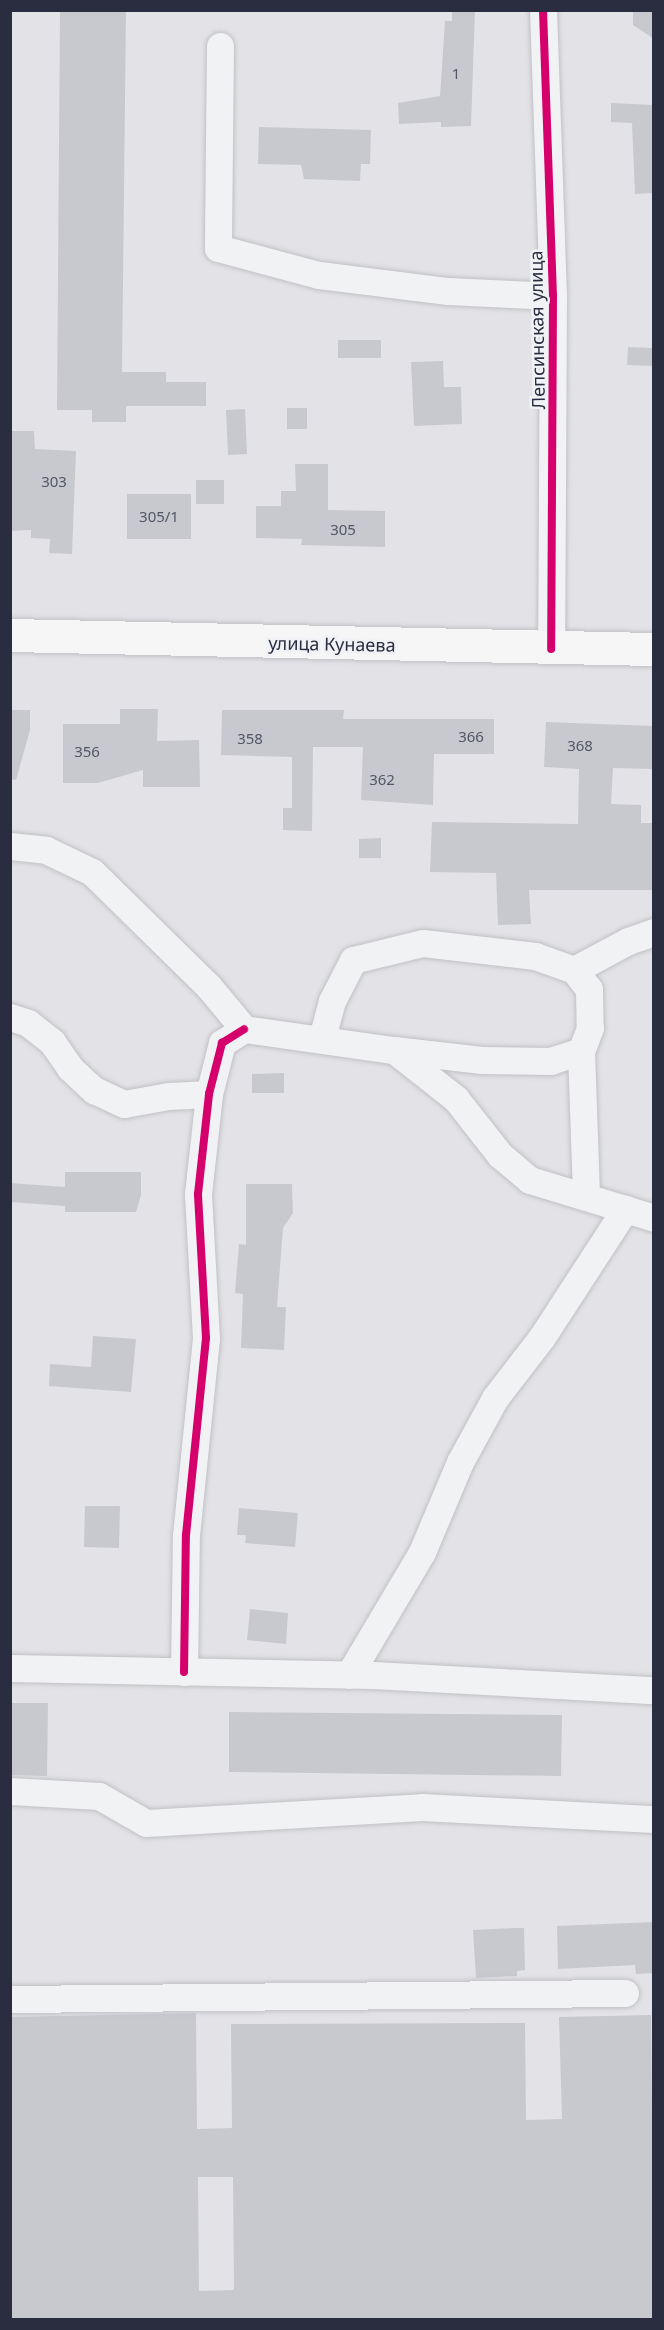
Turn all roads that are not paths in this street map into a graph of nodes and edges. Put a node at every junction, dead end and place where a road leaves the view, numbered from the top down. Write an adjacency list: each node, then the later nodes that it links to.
1 (543, 10): 3 (street, Лепсинская улица)
2 (220, 46): 3 (street)
3 (553, 296): 5 (street, Лепсинская улица)
4 (10, 636): 5 (main road, улица Кунаева)
5 (551, 649): 6 (main road, улица Кунаева)
6 (654, 650)
7 (10, 846): 11 (street)
8 (654, 932): 9 (street)
9 (574, 970): 12 (street); 14 (street)
10 (10, 1017): 15 (street)
11 (244, 1029): 12 (street); 15 (street)
12 (322, 1038): 13 (street)
13 (394, 1050): 14 (street); 16 (street)
14 (581, 1051): 16 (street)
15 (209, 1094): 20 (street)
16 (586, 1196): 17 (street)
17 (625, 1209): 18 (street); 21 (street)
18 (654, 1218)
19 (10, 1668): 20 (street)
20 (184, 1672): 21 (street)
21 (348, 1675): 22 (street)
22 (654, 1690)
23 (10, 1791): 24 (street)
24 (654, 1819)
25 (625, 1993): 26 (street)
26 (10, 1999)

